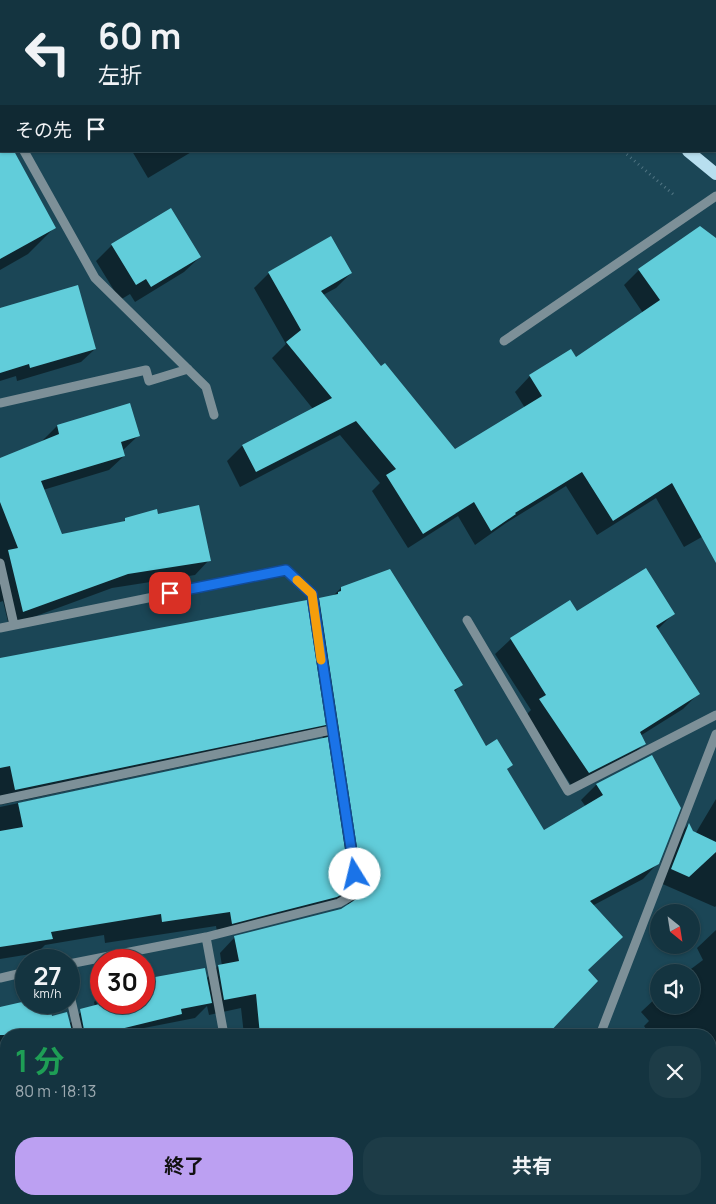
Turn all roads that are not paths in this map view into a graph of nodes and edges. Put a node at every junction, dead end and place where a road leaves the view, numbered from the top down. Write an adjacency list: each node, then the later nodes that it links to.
1 (25, 152): 6 (street)
2 (689, 152): 3 (main road)
3 (716, 174)
4 (716, 196): 5 (street)
5 (504, 341)
6 (188, 369): 7 (street); 8 (street)
7 (0, 403)
8 (214, 416)
9 (0, 563): 11 (street)
10 (467, 620): 13 (street)
11 (14, 625): 12 (street); 14 (street)
12 (0, 628)
13 (716, 715)
14 (331, 730): 16 (street); 17 (street)
15 (716, 734): 24 (street)
16 (0, 800)
17 (206, 937): 18 (street); 23 (street)
18 (80, 962)
19 (15, 975): 20 (street)
20 (0, 978)
21 (74, 1014): 22 (street)
22 (77, 1029)
23 (223, 1029)
24 (602, 1029)

